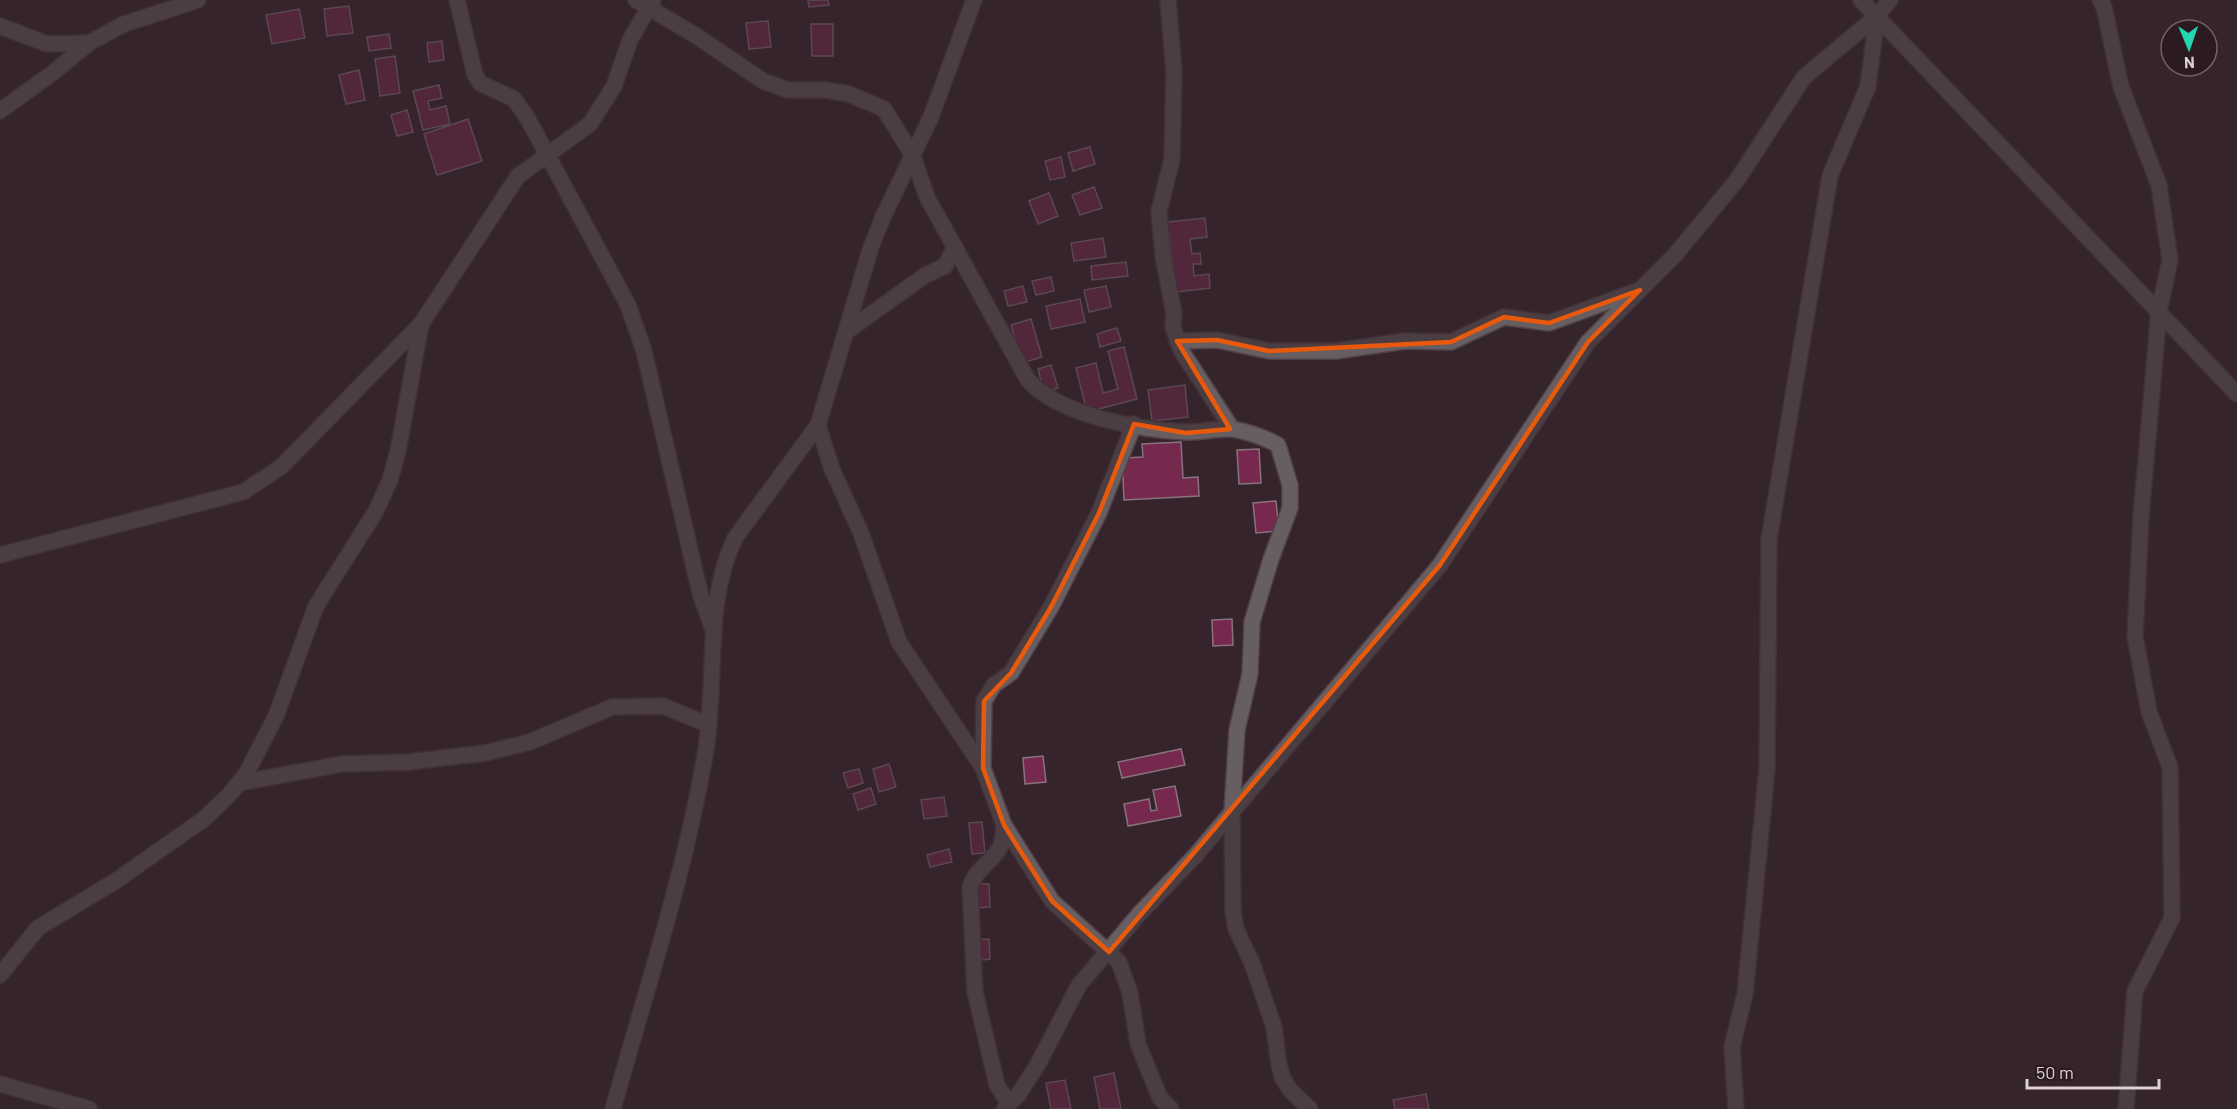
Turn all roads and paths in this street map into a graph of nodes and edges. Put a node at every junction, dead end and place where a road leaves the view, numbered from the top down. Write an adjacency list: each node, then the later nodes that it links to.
1 (198, 0): 11 (street)
2 (456, 0): 13 (street)
3 (974, 0): 14 (street)
4 (1168, 0): 22 (street)
5 (1861, 0): 9 (street)
6 (1890, 0): 9 (street)
7 (2100, 0): 19 (street)
8 (646, 2): 13 (street); 14 (street)
9 (1877, 16): 18 (street); 19 (street); 42 (street)
10 (0, 26): 11 (street)
11 (89, 43): 12 (street)
12 (0, 111)
13 (548, 153): 20 (street); 28 (street)
14 (912, 154): 15 (street); 21 (street)
15 (955, 247): 16 (street); 17 (street)
16 (945, 266): 17 (street); 21 (street)
17 (970, 273): 24 (street)
18 (1640, 290): 22 (street); 32 (street)
19 (2159, 311): 23 (street); 43 (street)
20 (421, 324): 27 (street); 31 (street)
21 (846, 332): 25 (street)
22 (1177, 341): 26 (street)
23 (2237, 394)
24 (1134, 424): 26 (street); 30 (street)
25 (818, 425): 28 (street); 30 (street)
26 (1232, 429): 32 (street)
27 (0, 555)
28 (713, 629): 29 (street)
29 (709, 725): 31 (street); 39 (street)
30 (983, 768): 33 (street)
31 (239, 783): 35 (street)
32 (1232, 811): 34 (street); 41 (street)
33 (1004, 825): 34 (street); 37 (street)
34 (1109, 952): 37 (street); 40 (street)
35 (0, 975)
36 (0, 1084): 38 (street)
37 (1003, 1107)
38 (89, 1109)
39 (613, 1109)
40 (1171, 1109)
41 (1310, 1109)
42 (1737, 1109)
43 (2126, 1109)

